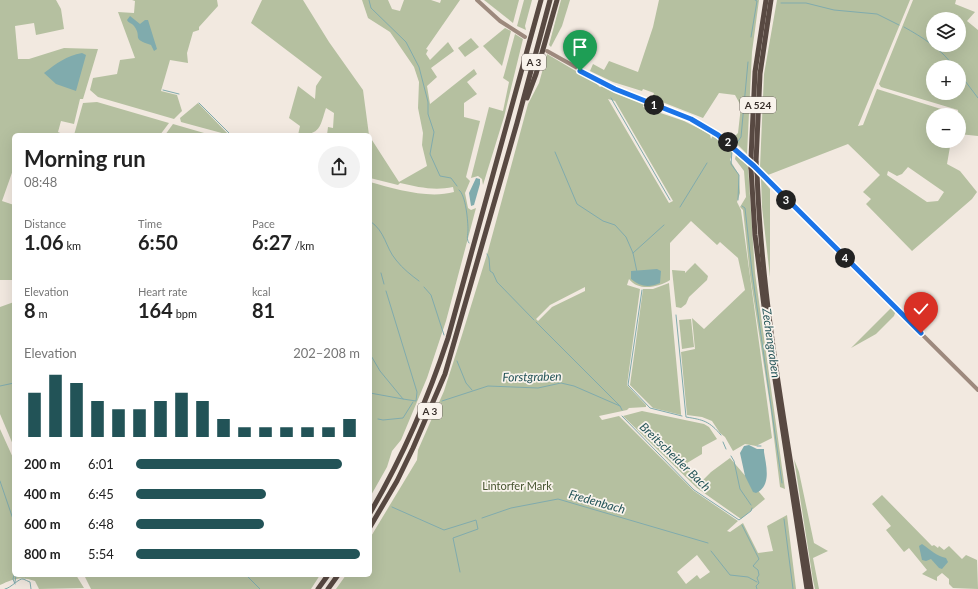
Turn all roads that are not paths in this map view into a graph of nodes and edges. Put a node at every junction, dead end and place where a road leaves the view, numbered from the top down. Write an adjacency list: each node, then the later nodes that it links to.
1 (477, 0): 8 (main road)
2 (538, 0): 8 (highway)
3 (541, 0): 8 (highway, A 3)
4 (550, 0): 10 (highway, A 3)
5 (557, 0): 10 (highway)
6 (766, 0): 18 (highway, A 524, bridge)
7 (771, 0): 19 (highway, A 524, bridge)
8 (527, 38): 12 (highway, A 3)
9 (547, 51): 11 (main road)
10 (518, 123): 13 (highway, A 3)
11 (978, 390)
12 (372, 509)
13 (372, 525)
14 (327, 577): 16 (highway)
15 (337, 577): 17 (highway)
16 (318, 589)
17 (328, 589)
18 (806, 589)
19 (811, 589)

